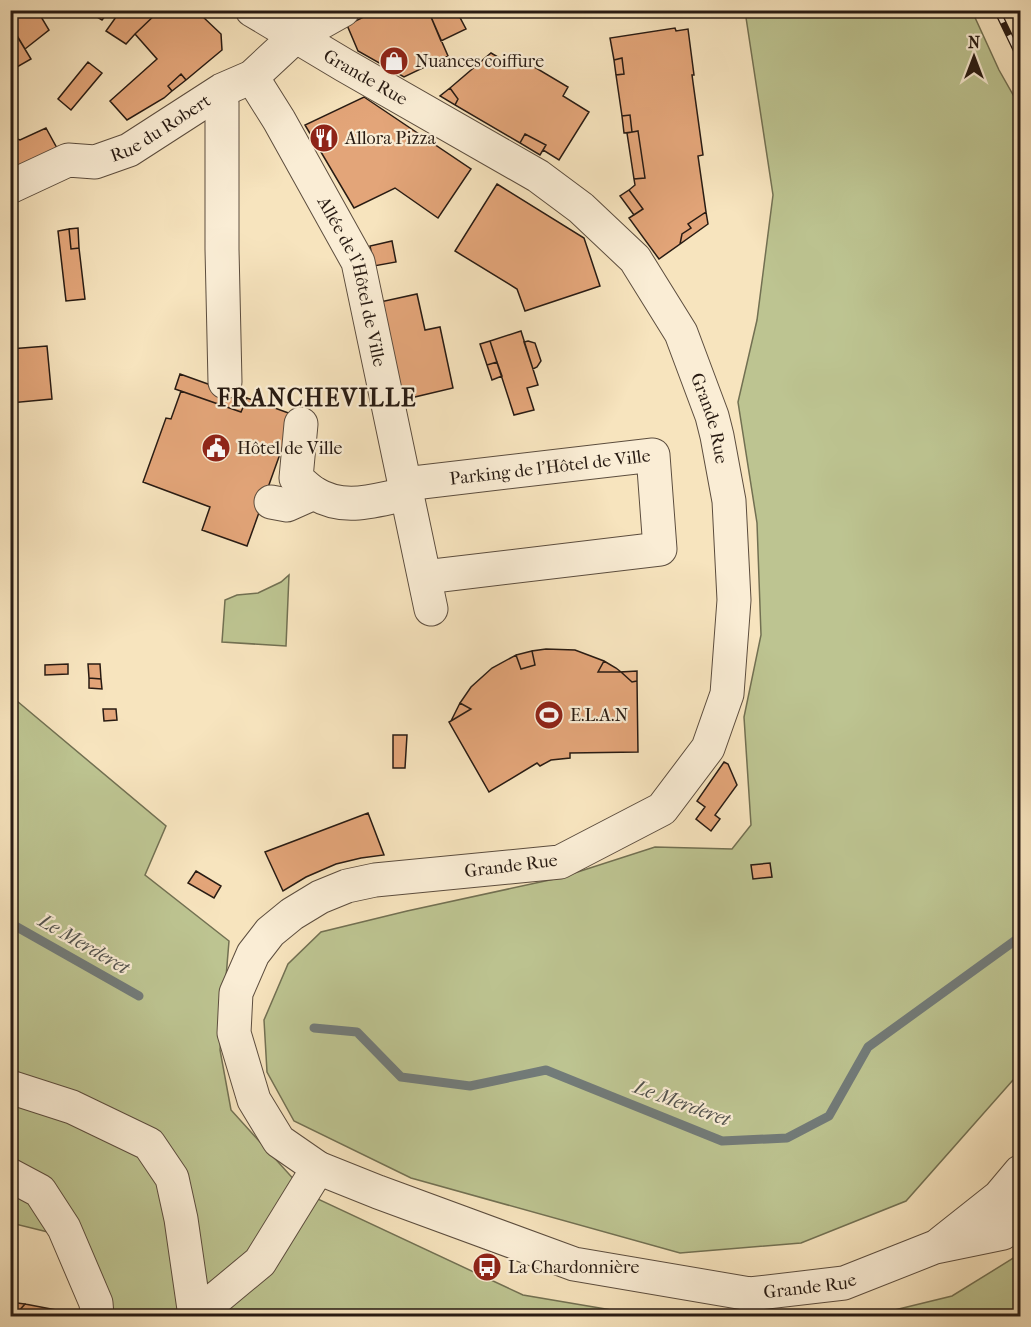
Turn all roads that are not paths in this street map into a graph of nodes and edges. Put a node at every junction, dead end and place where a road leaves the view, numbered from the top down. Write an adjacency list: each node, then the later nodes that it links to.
1 (252, 10): 3 (street, Grande Rue)
2 (343, 10): 3 (street, Rue du Robert)
3 (295, 37): 4 (street, Rue du Robert); 15 (street, Grande Rue)
4 (252, 77): 6 (street, Rue du Robert); 9 (street, Allée de l'Hôtel de Ville)
5 (222, 103): 7 (street)
6 (10, 187)
7 (225, 382)
8 (302, 424): 10 (street)
9 (406, 489): 10 (street); 12 (street, Allée de l'Hôtel de Ville); 12 (street, Parking de l'Hôtel de Ville)
10 (314, 493): 11 (street)
11 (271, 502)
12 (425, 577): 13 (street, Allée de l'Hôtel de Ville)
13 (432, 609)
14 (10, 1087): 20 (street)
15 (318, 1167): 19 (street, Grande Rue); 20 (street)
16 (1020, 1172): 19 (street, Grande Rue)
17 (10, 1175): 21 (street)
18 (1020, 1219): 19 (street, Grande Rue)
19 (935, 1247)
20 (195, 1316)
21 (98, 1317)

